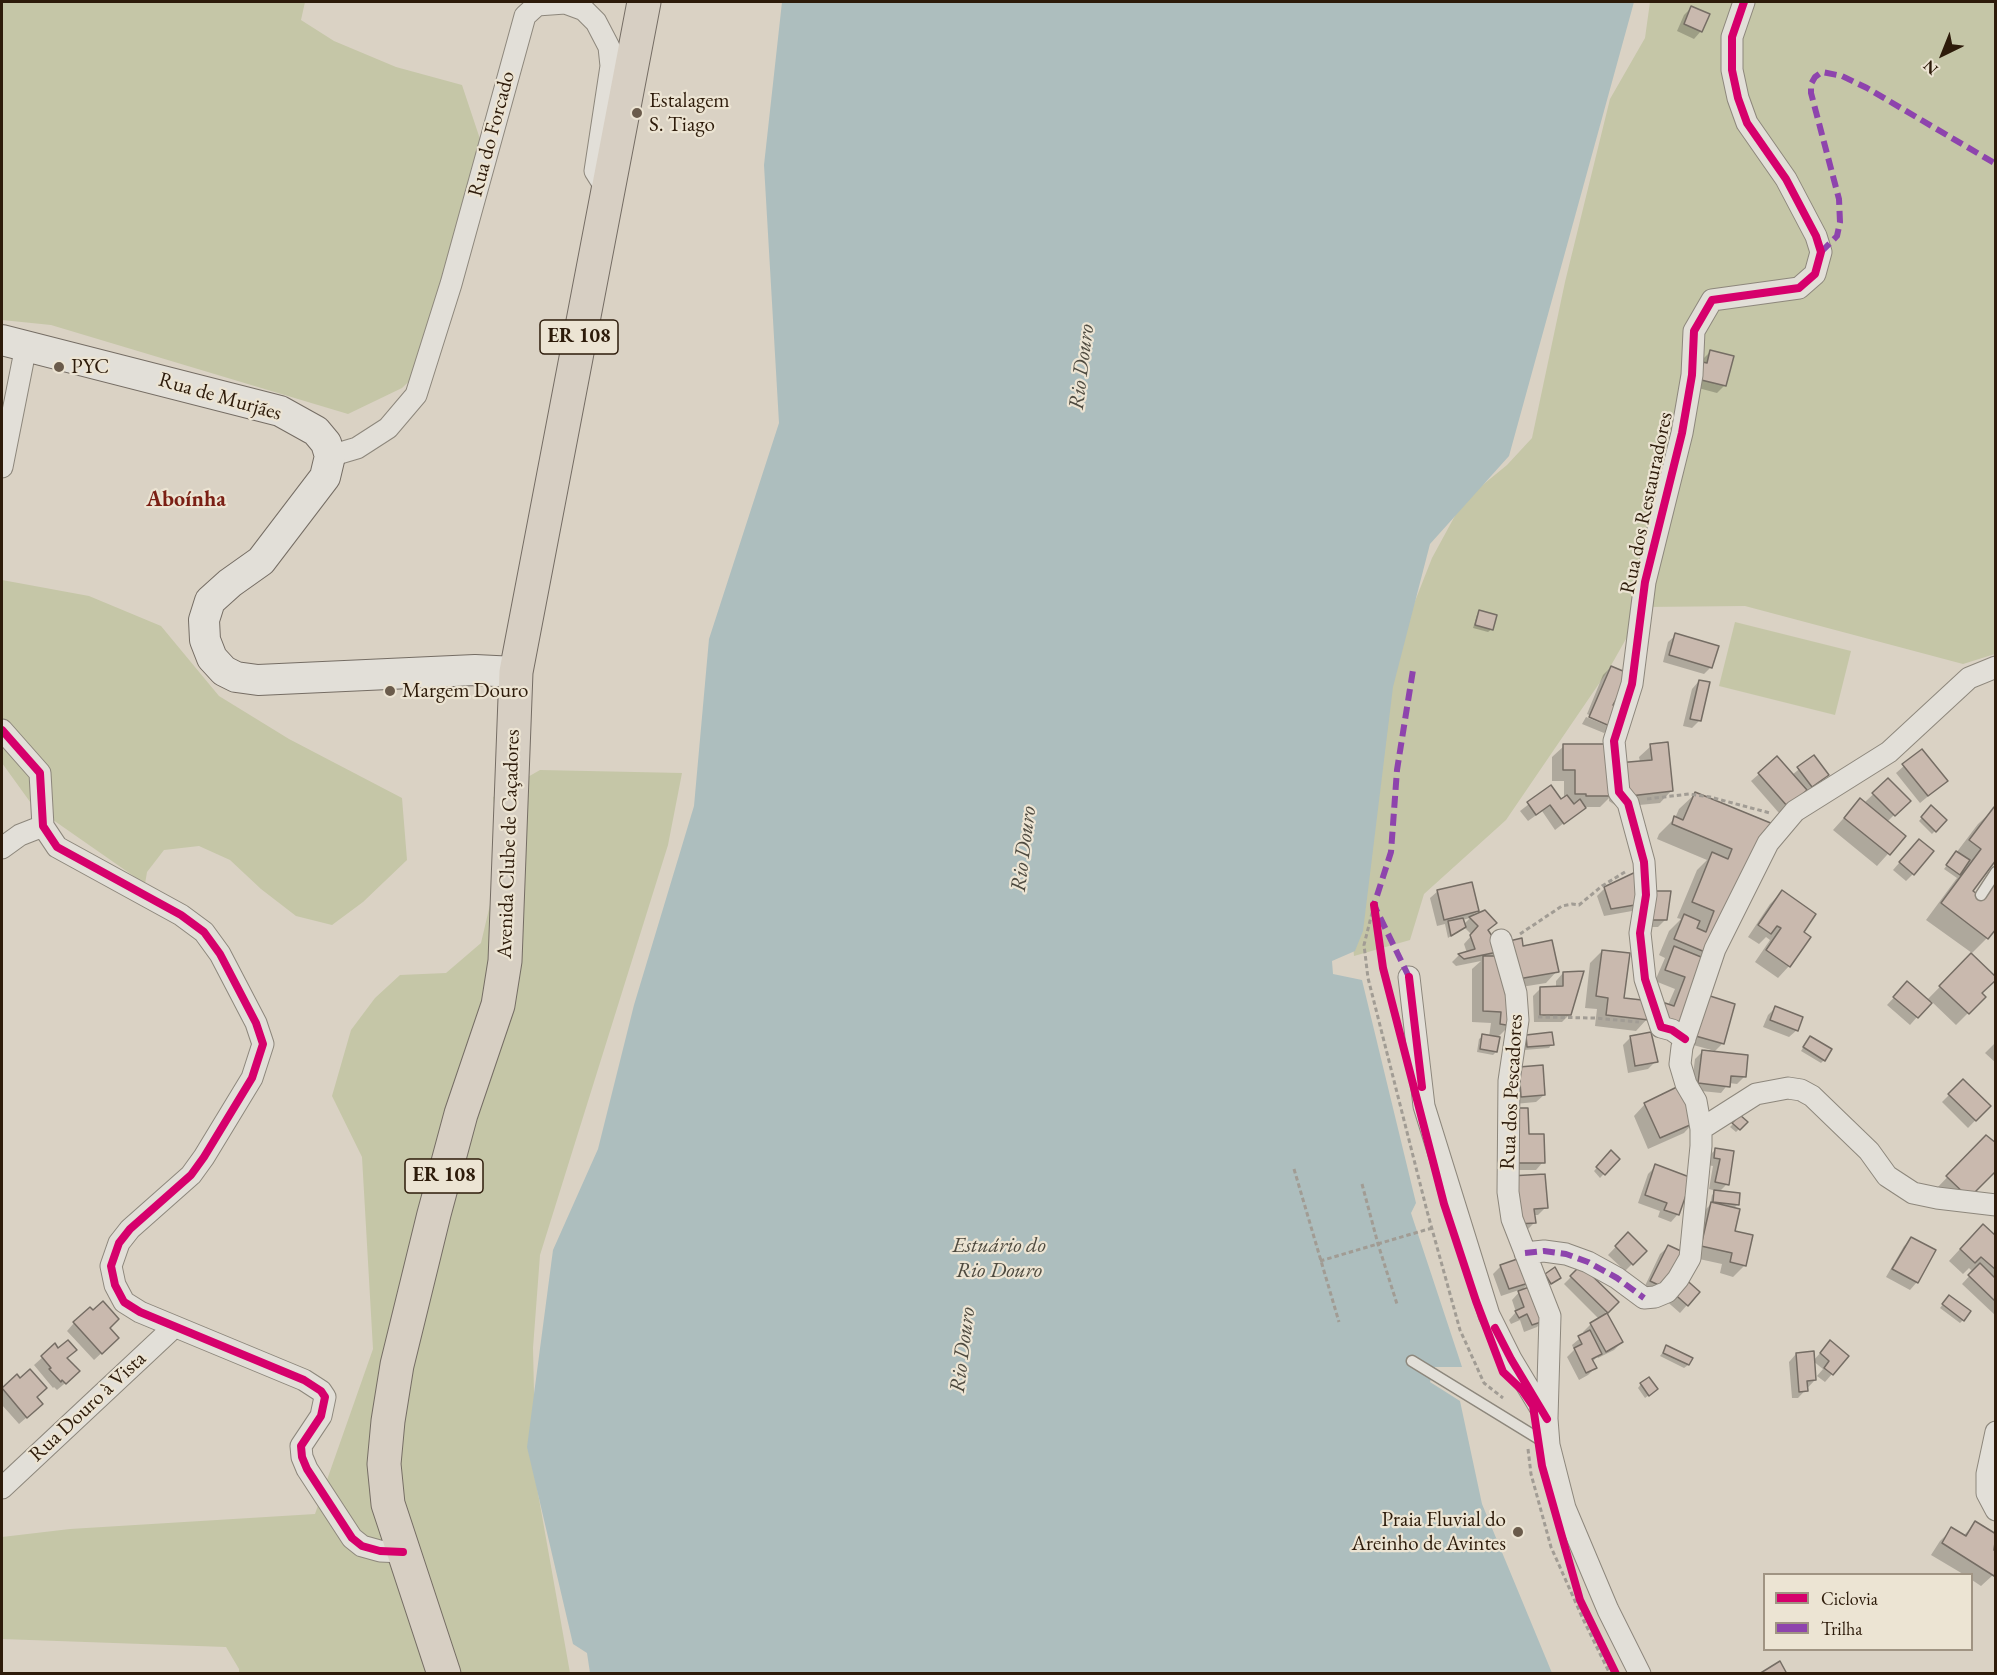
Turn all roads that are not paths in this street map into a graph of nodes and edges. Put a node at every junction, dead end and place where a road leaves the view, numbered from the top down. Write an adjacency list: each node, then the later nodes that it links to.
1 (644, 2): 3 (main road, Avenida Clube de Caçadores / ER 108)
2 (1744, 2): 16 (street, Rua dos Restauradores)
3 (607, 190): 5 (street, Rua do Forcado); 8 (main road, Avenida Clube de Caçadores / ER 108)
4 (14, 343): 5 (main road, Rua de Murjães); 6 (street)
5 (330, 456): 8 (main road)
6 (2, 467)
7 (1995, 666): 16 (street)
8 (516, 672): 27 (main road, Avenida Clube de Caçadores / ER 108)
9 (2, 730): 10 (street)
10 (43, 826): 11 (street); 20 (street)
11 (2, 849)
12 (1995, 872): 13 (lane)
13 (1981, 895)
14 (1501, 940): 19 (street, Rua dos Pescadores)
15 (1409, 977): 22 (street)
16 (1685, 1039): 17 (street)
17 (1701, 1129): 18 (street); 19 (street)
18 (1995, 1205)
19 (1525, 1253): 22 (street, Rua dos Pescadores)
20 (174, 1327): 25 (street, Rua Douro à Vista); 27 (street)
21 (1412, 1361): 24 (lane)
22 (1547, 1419): 24 (street, Rua dos Pescadores)
23 (1995, 1432): 26 (street)
24 (1550, 1445): 29 (street, Rua dos Pescadores)
25 (2, 1488)
26 (1995, 1509)
27 (403, 1552): 28 (main road, Avenida Clube de Caçadores / ER 108)
28 (444, 1674)
29 (1640, 1674)

